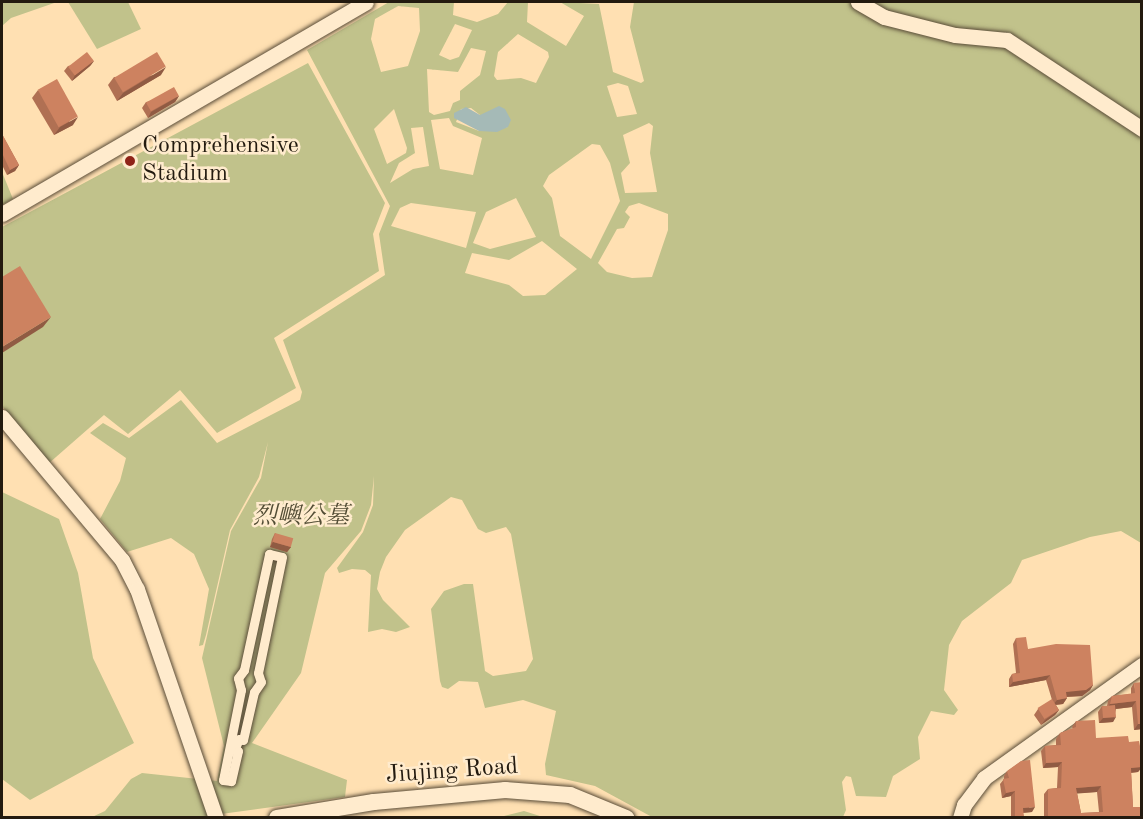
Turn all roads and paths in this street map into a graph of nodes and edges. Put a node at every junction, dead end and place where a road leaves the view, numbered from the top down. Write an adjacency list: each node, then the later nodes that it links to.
1 (366, 2): 4 (street)
2 (858, 2): 3 (street)
3 (1142, 129)
4 (2, 214)
5 (2, 417): 8 (street)
6 (269, 554): 6 (street)
7 (1142, 665): 11 (street)
8 (216, 818)
9 (277, 818): 10 (main road, Jiujing Road)
10 (626, 818)
11 (960, 818)

